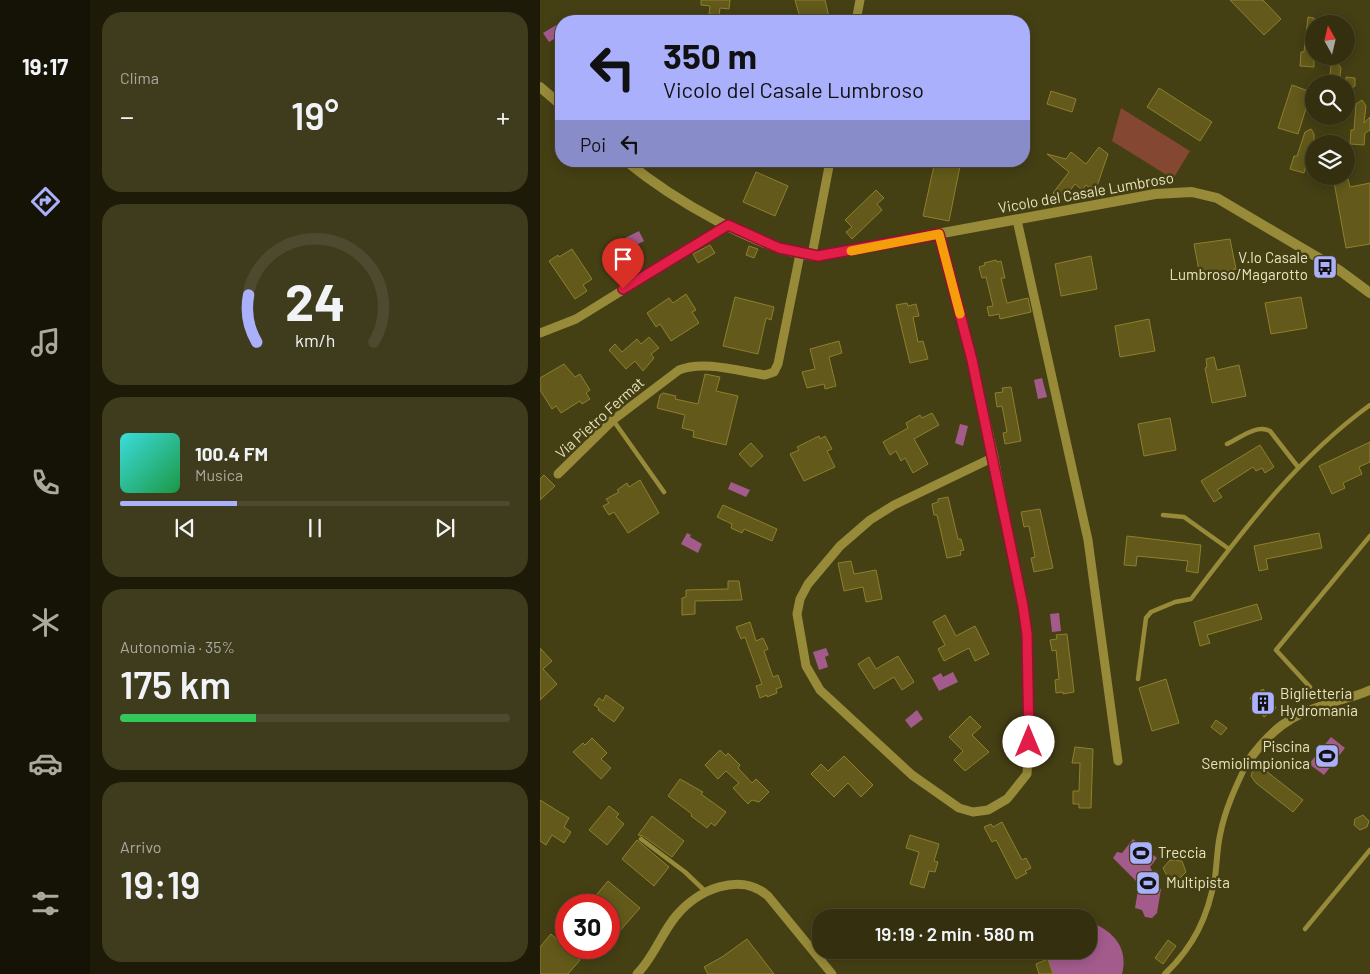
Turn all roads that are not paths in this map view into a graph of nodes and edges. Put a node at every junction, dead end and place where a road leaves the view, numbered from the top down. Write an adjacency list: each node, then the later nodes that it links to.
1 (860, 0): 2 (street)
2 (857, 15)
3 (540, 87): 4 (street)
4 (555, 100)
5 (634, 167): 8 (street, Vicolo del Casale Lumbroso)
6 (829, 167): 11 (street)
7 (1017, 220): 9 (street, Vicolo del Casale Lumbroso); 12 (street, Vicolo del Casale Lumbroso); 27 (street)
8 (728, 225): 10 (street, Vicolo del Casale Lumbroso); 13 (street)
9 (939, 234): 11 (street, Vicolo del Casale Lumbroso); 17 (street)
10 (800, 254): 11 (street, Vicolo del Casale Lumbroso); 15 (street, Via Pietro Fermat)
11 (812, 255)
12 (1370, 293)
13 (540, 333)
14 (1370, 404): 18 (lane)
15 (613, 420): 19 (street, Via Pietro Fermat); 20 (lane)
16 (1227, 444): 18 (lane)
17 (994, 457): 17 (street)
18 (1298, 467): 23 (lane)
19 (558, 474)
20 (664, 492)
21 (1163, 516): 23 (lane)
22 (1370, 536): 25 (lane)
23 (1229, 549): 24 (lane)
24 (1138, 679)
25 (1310, 687)
26 (1370, 690): 28 (street)
27 (1118, 762)
28 (1247, 763): 35 (street)
29 (641, 839): 31 (lane)
30 (1370, 850): 32 (lane)
31 (706, 892): 33 (street); 34 (street)
32 (1305, 929)
33 (637, 974)
34 (832, 974)
35 (1165, 974)

